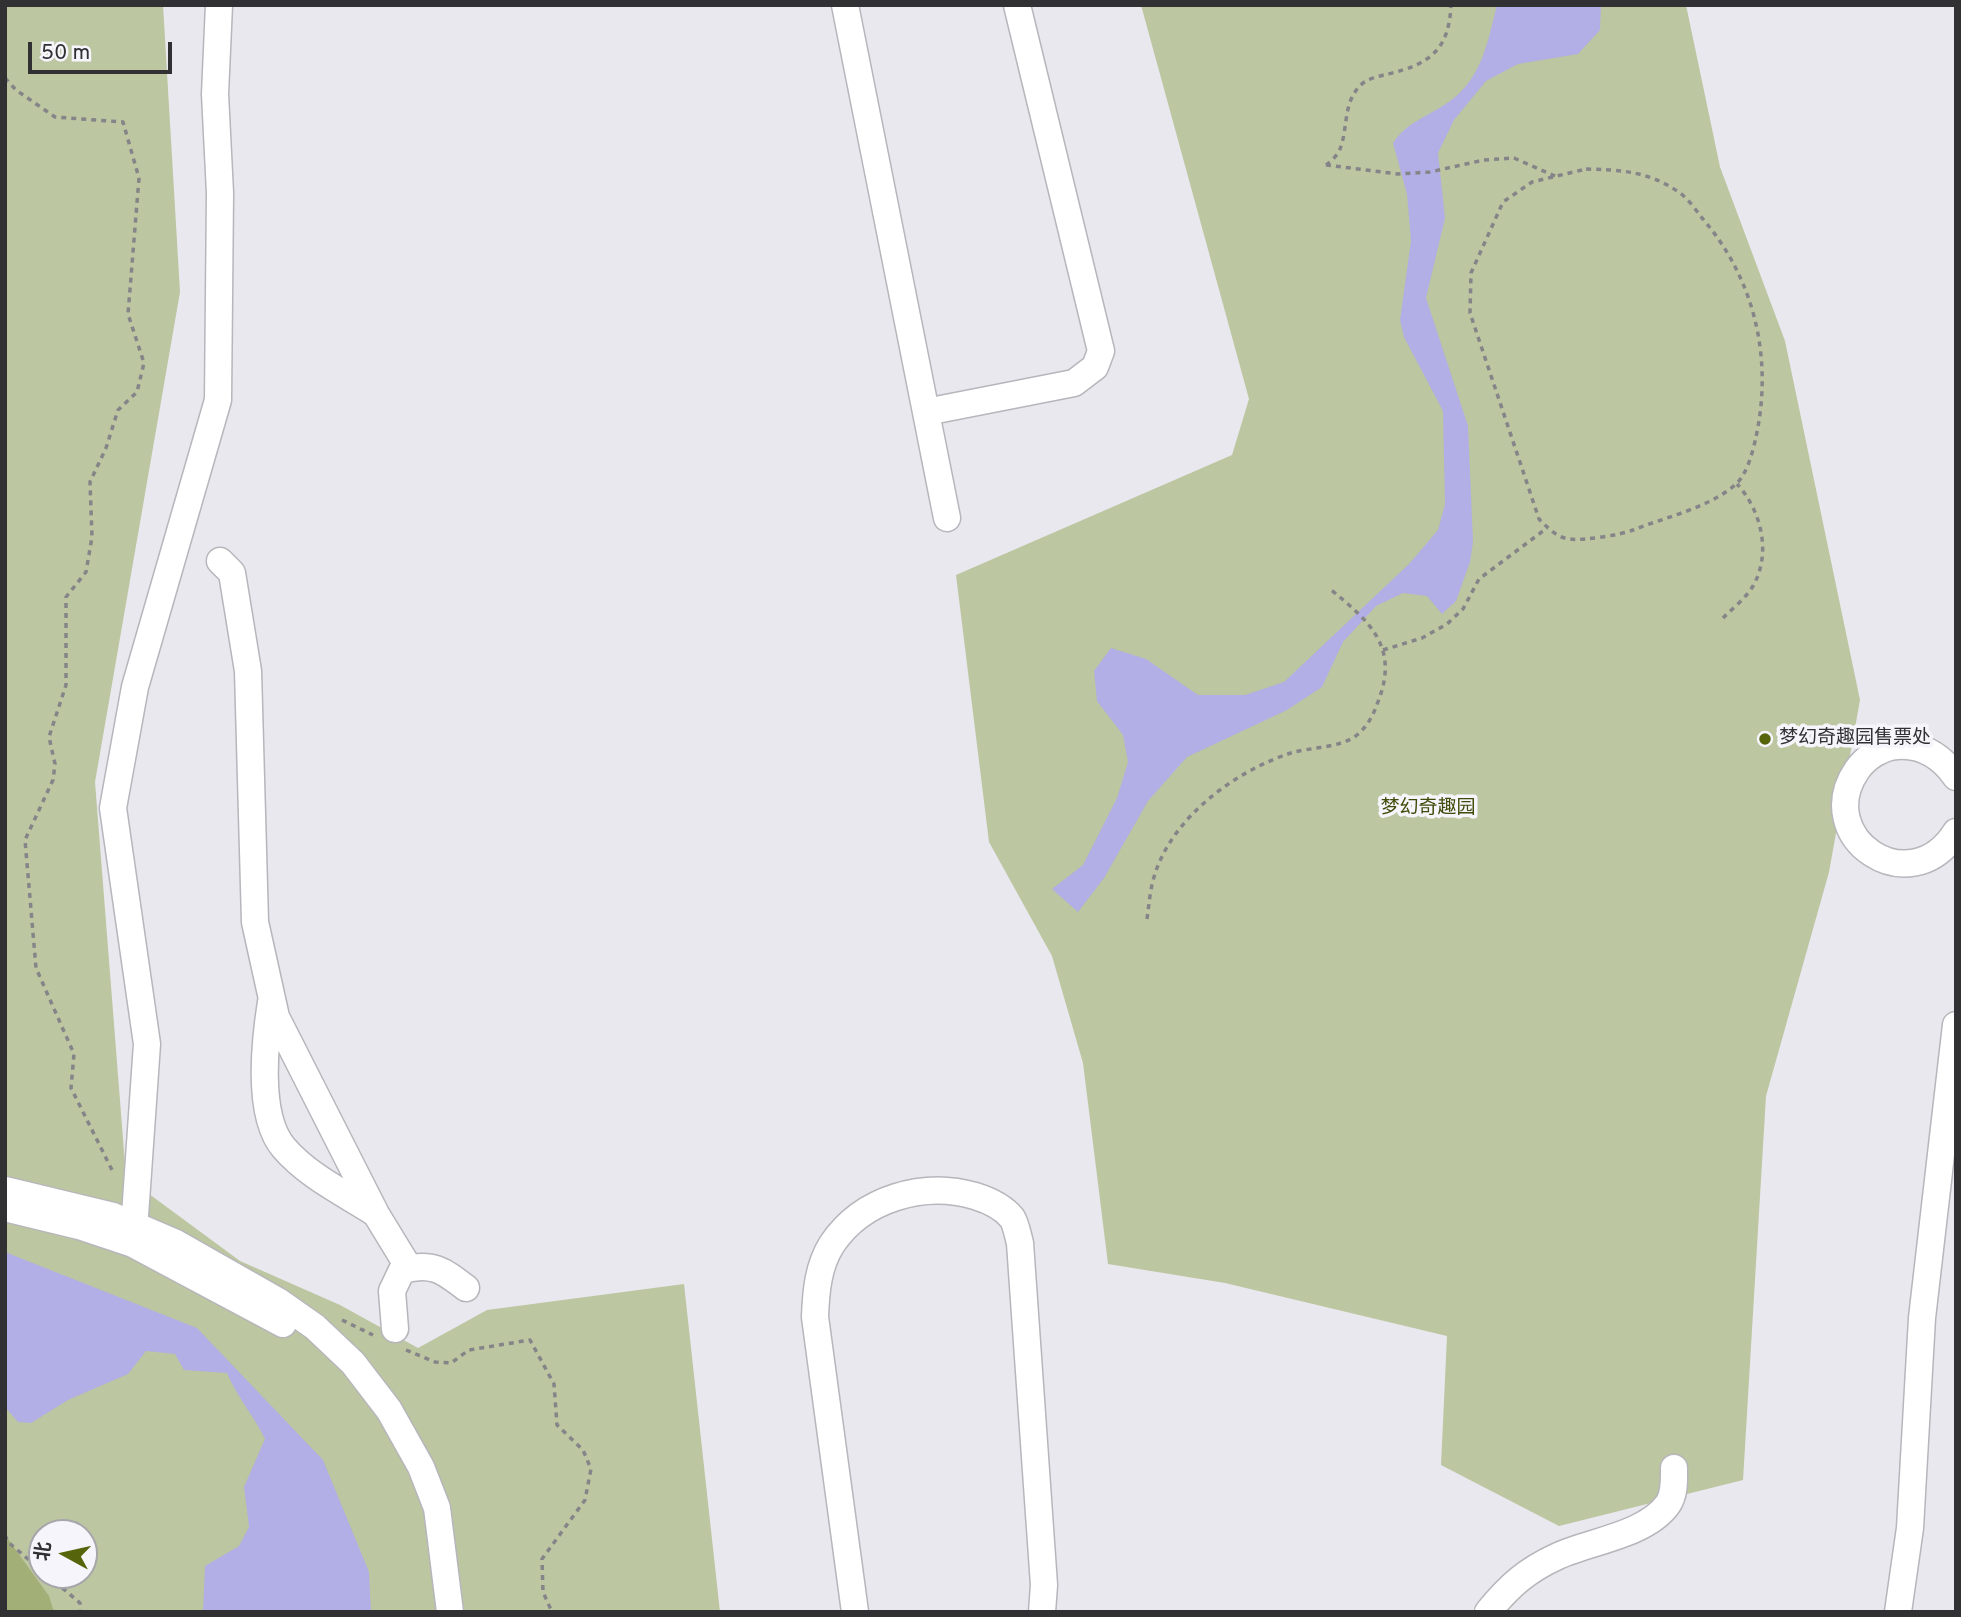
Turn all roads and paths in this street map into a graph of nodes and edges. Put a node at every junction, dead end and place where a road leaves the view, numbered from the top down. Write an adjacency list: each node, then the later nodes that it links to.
1 (219, 5): 21 (street)
2 (845, 5): 7 (street)
3 (1017, 5): 7 (street)
4 (1451, 5): 6 (path)
5 (5, 78): 21 (path)
6 (1555, 176): 8 (path); 10 (path)
7 (926, 412): 9 (street)
8 (1737, 484): 10 (path); 13 (path)
9 (947, 518)
10 (1548, 528): 14 (path)
11 (220, 561): 18 (street)
12 (1330, 589): 14 (path)
13 (1723, 618)
14 (1383, 650): 17 (path)
15 (1956, 777): 16 (street)
16 (1956, 832)
17 (1147, 919)
18 (271, 1000): 23 (street); 23 (street)
19 (1956, 1025): 40 (street)
20 (5, 1190): 24 (street)
21 (136, 1197): 24 (street)
22 (5, 1208): 24 (street)
23 (376, 1214): 25 (street)
24 (134, 1234): 34 (street); 35 (street)
25 (409, 1268): 26 (street); 28 (street)
26 (466, 1288)
27 (336, 1317): 28 (path)
28 (393, 1339): 36 (path)
29 (1674, 1468): 39 (street)
30 (5, 1535): 31 (path)
31 (28, 1559)
32 (63, 1589): 33 (path)
33 (80, 1612)
34 (435, 1612)
35 (450, 1612)
36 (552, 1612)
37 (855, 1612): 38 (street)
38 (1042, 1612)
39 (1488, 1612)
40 (1898, 1612)

